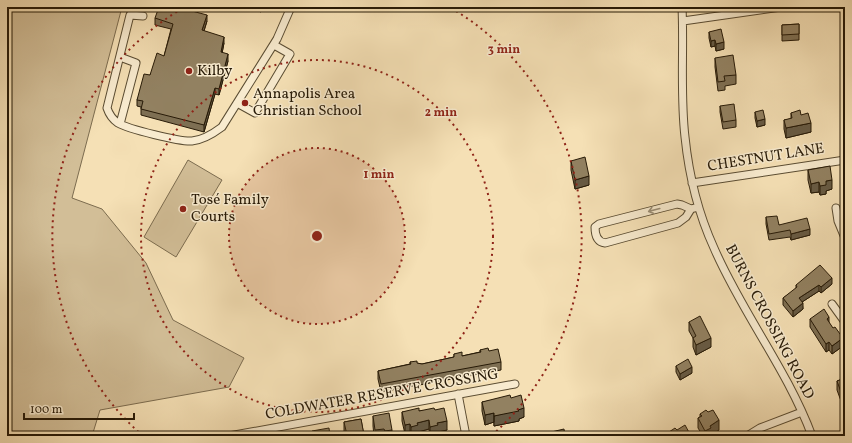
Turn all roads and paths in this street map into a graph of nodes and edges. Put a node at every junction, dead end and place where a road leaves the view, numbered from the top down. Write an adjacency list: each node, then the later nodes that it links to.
1 (292, 7): 6 (street)
2 (682, 7): 5 (street, BURNS CROSSING ROAD)
3 (781, 7): 5 (street)
4 (143, 16): 7 (street)
5 (683, 21): 11 (street, BURNS CROSSING ROAD)
6 (274, 45): 8 (street); 8 (street)
7 (120, 57): 9 (street); 9 (street)
8 (237, 103): 9 (street)
9 (120, 124)
10 (845, 160): 11 (street, CHESTNUT LANE)
11 (692, 183): 12 (street, BURNS CROSSING ROAD)
12 (695, 208): 12 (street, one-way to 12); 19 (street, BURNS CROSSING ROAD)
13 (836, 208): 14 (street)
14 (845, 238)
15 (832, 304): 16 (street)
16 (845, 322)
17 (515, 384): 18 (street, COLDWATER RESERVE CROSSING)
18 (458, 394): 20 (street, COLDWATER RESERVE CROSSING); 21 (street)
19 (802, 412): 22 (street); 23 (street, BURNS CROSSING ROAD)
20 (229, 436)
21 (466, 436)
22 (747, 436)
23 (812, 436)

